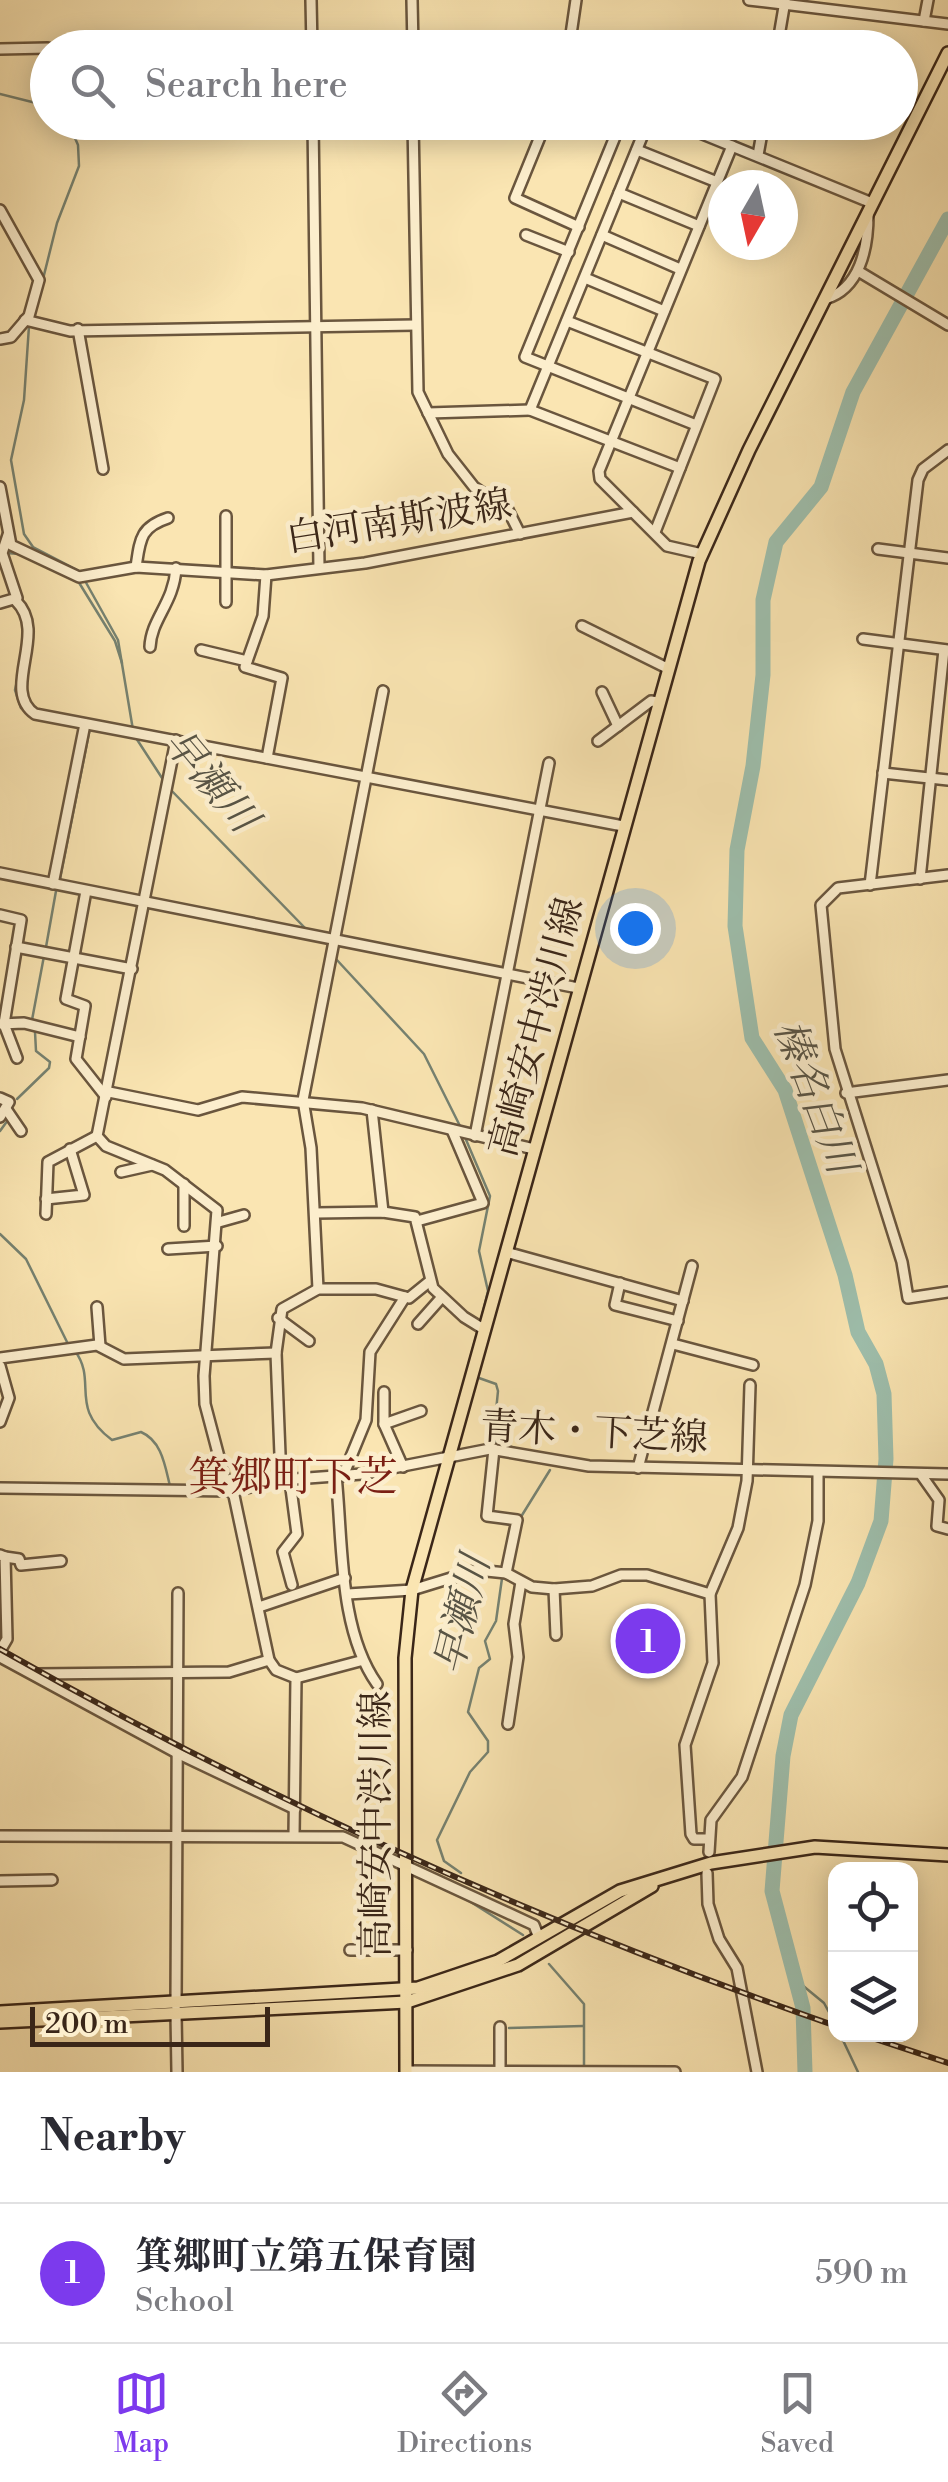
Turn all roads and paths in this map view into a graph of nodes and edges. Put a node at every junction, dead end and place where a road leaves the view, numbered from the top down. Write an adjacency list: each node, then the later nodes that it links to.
1 (311, 0): 9 (street)
2 (412, 0): 10 (street)
3 (576, 0): 11 (street)
4 (749, 0): 6 (street)
5 (928, 0): 7 (street)
6 (785, 2): 7 (street); 12 (street)
7 (924, 20): 8 (street)
8 (948, 24)
9 (312, 30)
10 (413, 30)
11 (572, 30)
12 (780, 30)
13 (30, 48): 14 (street)
14 (0, 49)
15 (948, 53): 16 (main road, 高崎安中渋川線)
16 (918, 113)
17 (313, 140): 48 (street)
18 (414, 140): 47 (street)
19 (539, 140): 35 (street)
20 (614, 140): 35 (street)
21 (641, 140): 26 (street)
22 (718, 140): 25 (street)
23 (761, 140): 27 (street)
24 (904, 140): 32 (main road, 高崎安中渋川線)
25 (732, 146): 27 (street); 28 (street)
26 (637, 150): 29 (street); 30 (street)
27 (758, 155): 32 (street)
28 (722, 170)
29 (708, 178)
30 (619, 193): 34 (street); 37 (street)
31 (708, 204): 34 (street)
32 (870, 209): 40 (street); 42 (main road, 高崎安中渋川線)
33 (0, 210): 44 (street)
34 (699, 226): 39 (street)
35 (579, 227): 38 (street)
36 (526, 235): 38 (street)
37 (602, 235): 39 (street); 41 (street)
38 (569, 252): 52 (street)
39 (680, 269): 43 (street)
40 (862, 274): 42 (street); 46 (street)
41 (584, 278): 43 (street); 45 (street)
42 (825, 300): 70 (main road, 高崎安中渋川線)
43 (664, 310): 51 (street)
44 (30, 321): 49 (street); 50 (street)
45 (567, 321): 51 (street); 52 (street)
46 (948, 325)
47 (416, 326): 48 (street); 55 (street)
48 (316, 327): 49 (street); 74 (street)
49 (78, 330): 60 (street)
50 (0, 339)
51 (647, 352): 53 (street); 56 (street)
52 (546, 364): 53 (street); 54 (street)
53 (628, 399): 56 (street); 57 (street)
54 (530, 410): 55 (street); 57 (street)
55 (428, 413): 66 (street)
56 (696, 424): 59 (street)
57 (611, 441): 59 (street); 62 (street)
58 (948, 450): 69 (street)
59 (680, 468): 65 (street)
60 (103, 469)
61 (0, 487): 67 (street)
62 (633, 512): 65 (street); 66 (street, 白河南斯波線)
63 (226, 516): 75 (street)
64 (168, 518): 72 (street)
65 (655, 532): 70 (street)
66 (520, 534): 74 (street, 白河南斯波線)
67 (8, 535): 72 (street, 白河南斯波線); 77 (street)
68 (878, 549): 69 (street)
69 (908, 553): 71 (street); 82 (street)
70 (702, 554): 87 (main road, 高崎安中渋川線)
71 (948, 558)
72 (136, 567): 73 (street, 白河南斯波線)
73 (176, 568): 75 (street, 白河南斯波線); 83 (street)
74 (320, 568): 76 (street, 白河南斯波線)
75 (227, 574): 76 (street, 白河南斯波線); 78 (street)
76 (266, 574): 86 (street)
77 (16, 602): 79 (street); 91 (street)
78 (226, 602)
79 (0, 603)
80 (582, 626): 87 (street)
81 (863, 639): 82 (street)
82 (897, 644): 85 (street); 97 (street)
83 (150, 647)
84 (202, 650): 86 (street)
85 (946, 650): 99 (street)
86 (246, 661): 95 (street)
87 (667, 668): 90 (main road, 高崎安中渋川線)
88 (383, 691): 98 (street)
89 (602, 692): 92 (street)
90 (658, 702): 92 (street); 102 (main road, 高崎安中渋川線)
91 (85, 724): 93 (street); 106 (street)
92 (618, 726): 94 (street)
93 (176, 740): 95 (street); 109 (street)
94 (598, 741)
95 (267, 758): 98 (street)
96 (548, 763): 101 (street)
97 (883, 772): 99 (street); 107 (street)
98 (366, 777): 101 (street); 111 (street)
99 (930, 778): 100 (street); 105 (street)
100 (948, 780)
101 (539, 810): 102 (street); 115 (street)
102 (623, 826): 116 (main road, 高崎安中渋川線)
103 (0, 873): 106 (street)
104 (948, 875): 105 (street)
105 (920, 879): 107 (street)
106 (53, 884): 108 (street)
107 (870, 885): 121 (street)
108 (86, 891): 109 (street); 113 (street)
109 (144, 902): 111 (street); 114 (street)
110 (0, 915): 112 (street)
111 (333, 942): 115 (street); 124 (street)
112 (16, 946): 113 (street); 117 (street)
113 (74, 958): 114 (street); 118 (street)
114 (132, 969): 122 (street)
115 (507, 974): 116 (street); 129 (street)
116 (578, 988): 132 (main road, 高崎安中渋川線)
117 (2, 1024): 118 (street); 119 (street)
118 (80, 1038): 122 (street)
119 (17, 1058)
120 (948, 1080): 121 (street)
121 (846, 1093): 151 (street)
122 (108, 1094): 124 (street); 130 (street)
123 (0, 1098): 126 (street)
124 (303, 1100): 125 (street); 138 (street)
125 (372, 1110): 128 (street); 137 (street)
126 (3, 1113): 127 (street)
127 (21, 1130)
128 (454, 1131): 129 (street); 141 (street)
129 (473, 1135): 132 (street)
130 (97, 1136): 131 (street); 133 (street)
131 (70, 1149): 136 (street); 136 (street)
132 (534, 1149): 146 (main road, 高崎安中渋川線)
133 (152, 1164): 134 (street); 135 (street)
134 (121, 1172)
135 (184, 1184): 142 (street); 143 (street)
136 (46, 1200): 139 (street)
137 (382, 1212): 138 (street); 141 (street)
138 (316, 1213): 150 (street)
139 (46, 1214)
140 (244, 1215): 142 (street)
141 (417, 1221): 148 (street)
142 (219, 1222): 144 (street)
143 (184, 1226)
144 (217, 1246): 145 (street); 163 (street)
145 (168, 1249)
146 (506, 1252): 149 (street); 159 (main road, 高崎安中渋川線)
147 (692, 1266): 154 (street)
148 (430, 1280): 152 (street); 153 (street)
149 (620, 1283): 154 (street); 157 (street)
150 (318, 1288): 152 (street); 156 (street)
151 (948, 1292)
152 (405, 1297): 180 (street)
153 (442, 1297): 158 (street); 159 (street)
154 (683, 1301): 157 (street)
155 (96, 1307): 162 (street)
156 (278, 1318): 160 (street); 164 (street)
157 (678, 1321): 161 (street)
158 (418, 1324)
159 (485, 1330): 174 (main road, 高崎安中渋川線)
160 (309, 1341)
161 (673, 1344): 167 (street); 176 (street)
162 (100, 1346): 163 (street); 165 (street)
163 (204, 1352): 164 (street); 184 (street)
164 (276, 1353): 182 (street)
165 (0, 1358)
166 (0, 1366): 171 (street)
167 (753, 1366)
168 (750, 1385): 177 (street)
169 (384, 1392): 172 (street)
170 (421, 1412): 172 (street)
171 (0, 1422)
172 (384, 1424): 175 (street)
173 (494, 1449): 174 (street, 青木・下芝線); 176 (street, 青木・下芝線); 188 (street)
174 (449, 1458): 175 (street, 青木・下芝線); 193 (main road, 高崎安中渋川線)
175 (403, 1467): 180 (street, 青木・下芝線)
176 (638, 1468): 177 (street, 青木・下芝線)
177 (747, 1472): 178 (street, 青木・下芝線); 196 (street)
178 (822, 1474): 181 (street, 青木・下芝線); 212 (street)
179 (948, 1474): 181 (street, 青木・下芝線)
180 (340, 1476): 182 (street, 青木・下芝線); 189 (street)
181 (922, 1476): 185 (street)
182 (285, 1480): 184 (street, 青木・下芝線); 191 (street)
183 (0, 1488): 184 (street, 青木・下芝線)
184 (230, 1491): 197 (street)
185 (948, 1529)
186 (3, 1556): 187 (street); 199 (street)
187 (61, 1562)
188 (502, 1573): 190 (street); 193 (street)
189 (345, 1578): 195 (street); 197 (street)
190 (521, 1582): 192 (street); 206 (street)
191 (292, 1585)
192 (554, 1588): 196 (street); 198 (street)
193 (412, 1590): 195 (street); 215 (main road, 高崎安中渋川線)
194 (178, 1594): 202 (street)
195 (348, 1594): 201 (street)
196 (710, 1594): 212 (street)
197 (259, 1607): 200 (street)
198 (556, 1635)
199 (0, 1654): 203 (street)
200 (269, 1660): 202 (street); 204 (street)
201 (360, 1661): 204 (street); 205 (street)
202 (178, 1670): 203 (street); 207 (street)
203 (34, 1675): 207 (street)
204 (296, 1678): 208 (street)
205 (377, 1684)
206 (508, 1724)
207 (179, 1754): 208 (street); 210 (street)
208 (295, 1810): 211 (street)
209 (0, 1836): 210 (street)
210 (178, 1836): 211 (street); 224 (street)
211 (294, 1836): 215 (street)
212 (709, 1839): 213 (street)
213 (709, 1852)
214 (948, 1856): 216 (main road)
215 (405, 1867): 220 (street); 222 (main road, 高崎安中渋川線)
216 (680, 1872): 220 (main road); 223 (main road)
217 (707, 1873): 233 (street)
218 (52, 1880): 219 (street)
219 (0, 1881)
220 (538, 1938): 223 (main road)
221 (350, 1950): 222 (street)
222 (406, 1950): 223 (main road, 高崎安中渋川線)
223 (407, 1996): 224 (main road); 231 (main road, 高崎安中渋川線)
224 (176, 2010): 225 (main road); 226 (main road); 230 (street)
225 (0, 2012)
226 (0, 2022)
227 (500, 2027): 228 (street)
228 (500, 2071): 229 (street); 231 (street)
229 (584, 2071): 232 (street)
230 (177, 2072)
231 (406, 2072)
232 (675, 2072)
233 (757, 2072)

